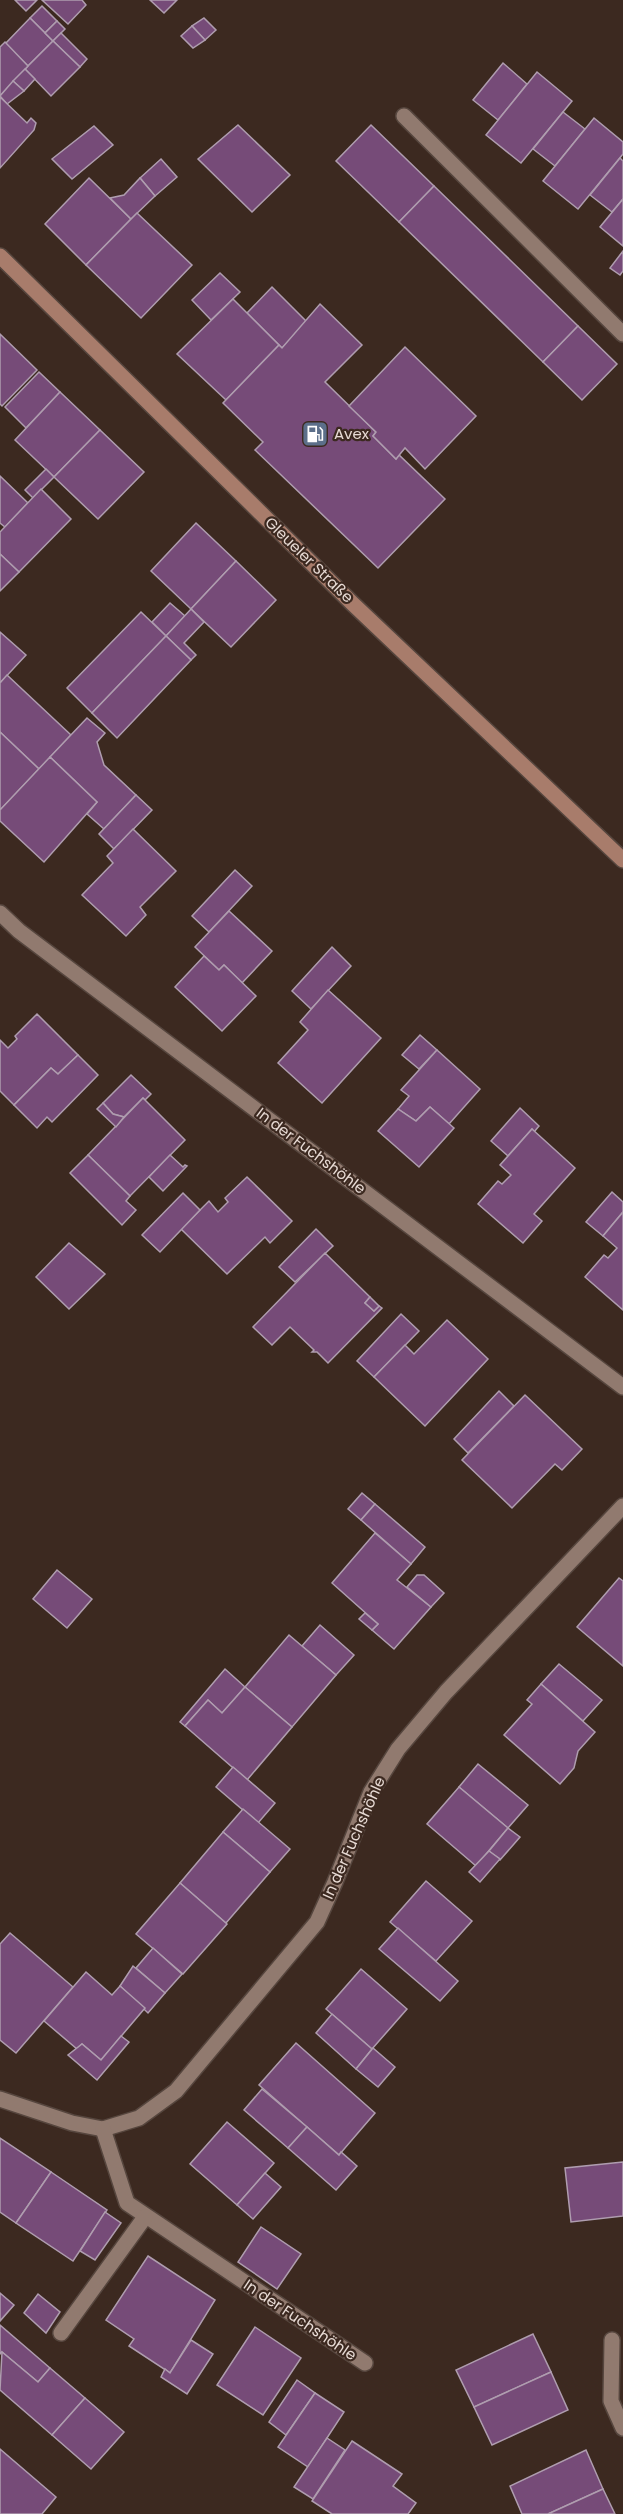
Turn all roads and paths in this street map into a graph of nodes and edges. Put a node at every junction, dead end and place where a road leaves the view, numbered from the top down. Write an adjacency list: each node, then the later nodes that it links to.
1 (404, 116): 3 (street)
2 (0, 256): 4 (street, Gleueler Straße)
3 (623, 334)
4 (623, 860)
5 (0, 913): 6 (street, In der Fuchshöhle)
6 (623, 1387)
7 (623, 1506): 9 (street, In der Fuchshöhle)
8 (0, 2099): 9 (street, In der Fuchshöhle)
9 (103, 2129): 10 (street, In der Fuchshöhle)
10 (145, 2217): 11 (street); 13 (street, In der Fuchshöhle)
11 (61, 2333)
12 (612, 2340): 14 (street)
13 (365, 2363)
14 (623, 2428)

